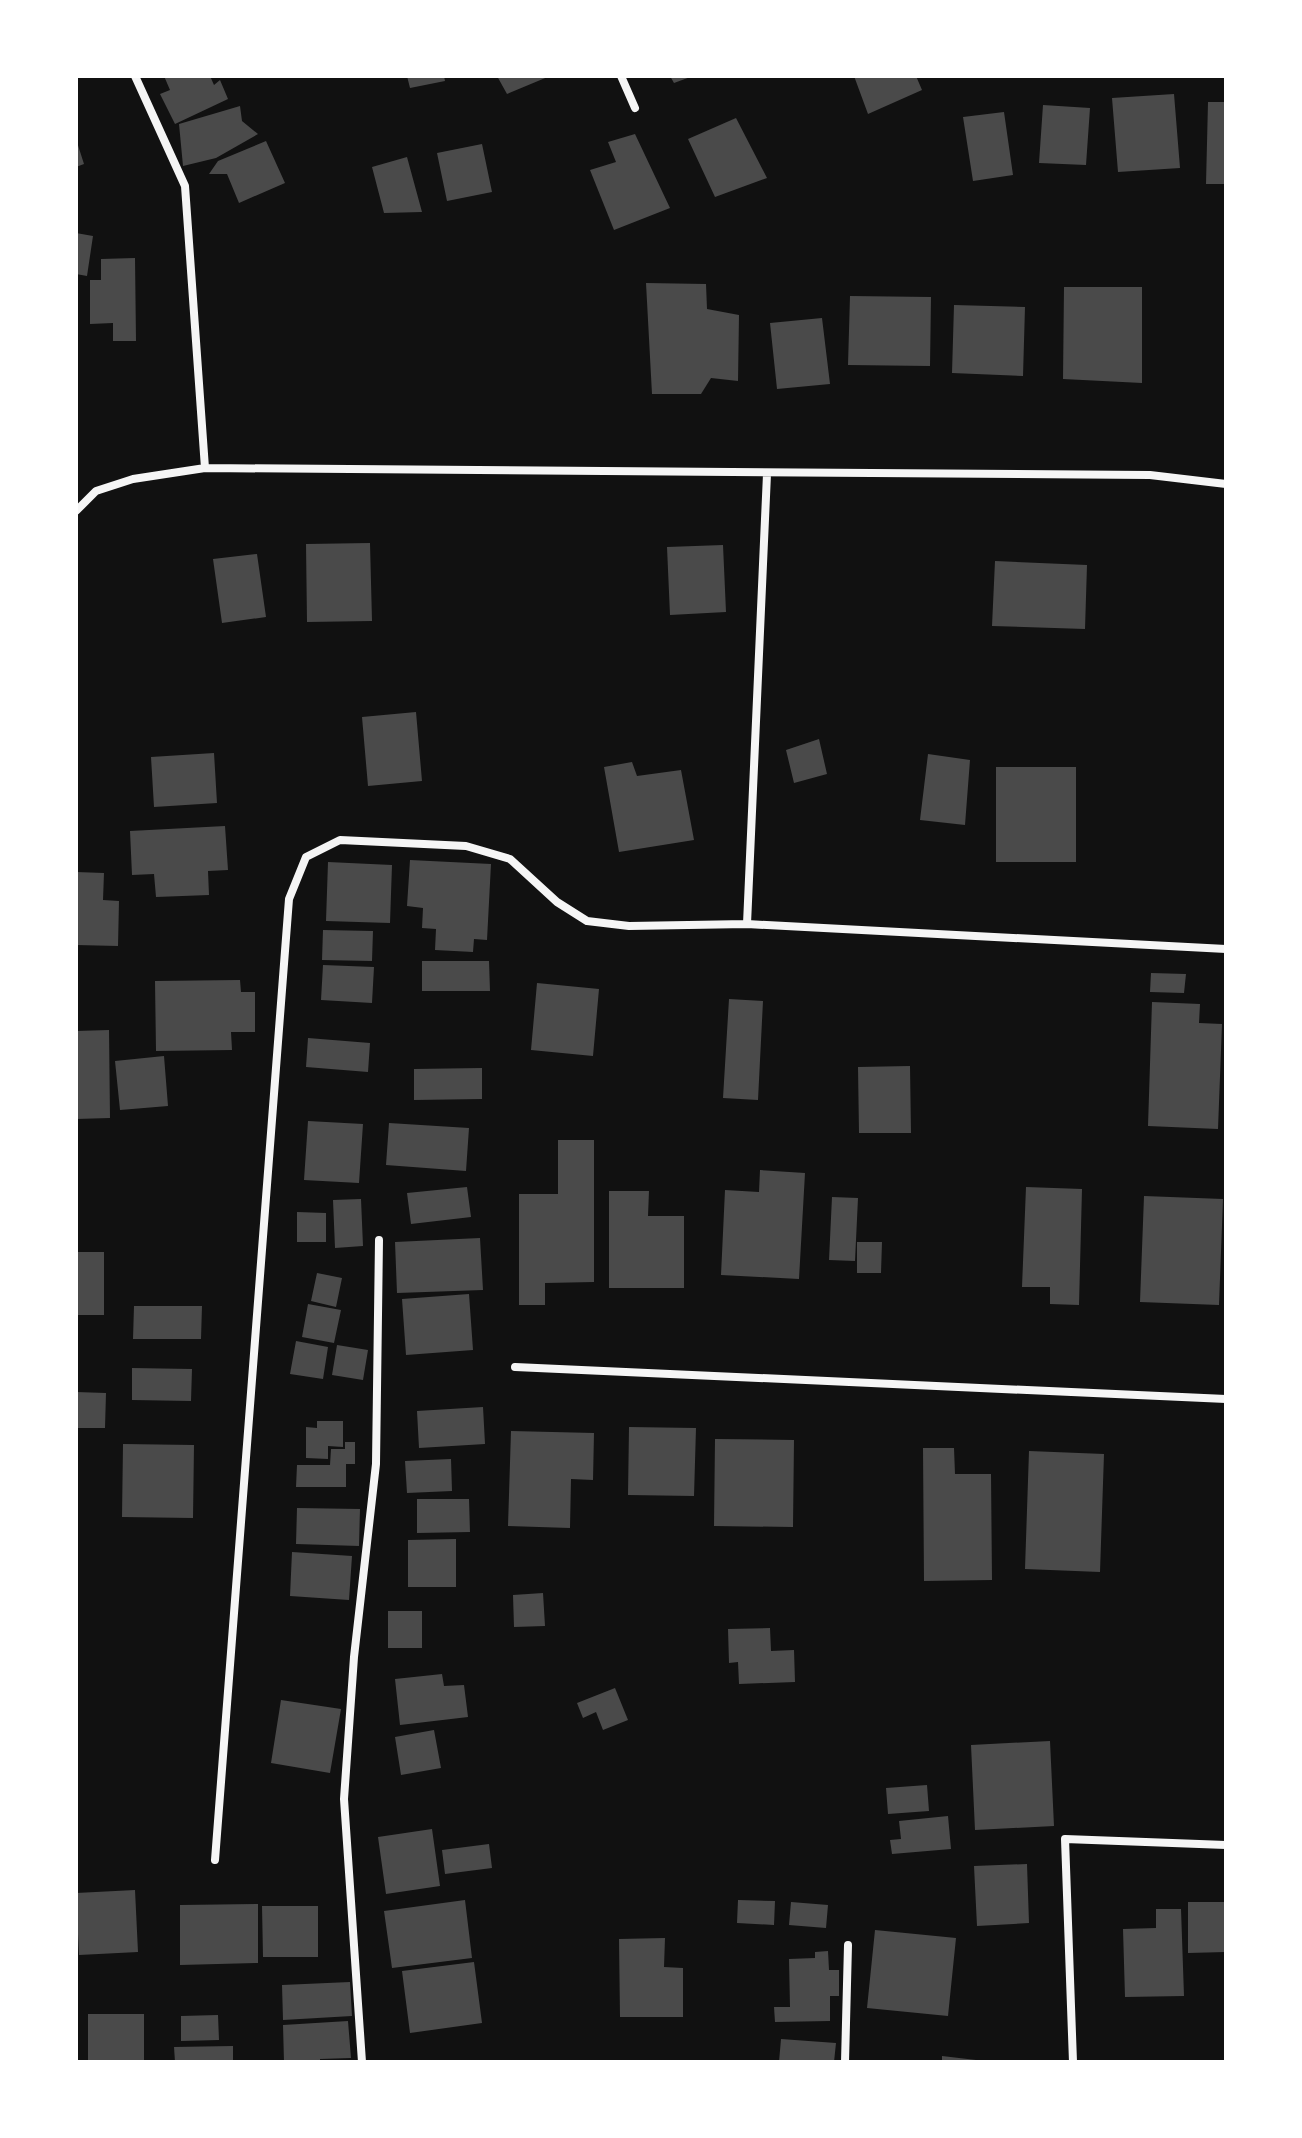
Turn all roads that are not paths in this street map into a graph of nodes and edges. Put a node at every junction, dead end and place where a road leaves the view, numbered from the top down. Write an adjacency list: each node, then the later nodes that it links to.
1 (135, 76): 4 (street)
2 (621, 76): 3 (street)
3 (635, 108)
4 (205, 468): 5 (street); 7 (street)
5 (767, 474): 6 (street); 8 (street)
6 (1226, 484)
7 (76, 511)
8 (747, 924): 9 (street); 14 (street)
9 (1226, 949)
10 (379, 1240): 16 (street)
11 (515, 1367): 12 (street)
12 (1226, 1399)
13 (1226, 1845): 18 (street)
14 (215, 1860)
15 (848, 1945): 17 (street)
16 (362, 2062)
17 (845, 2062)
18 (1073, 2062)

